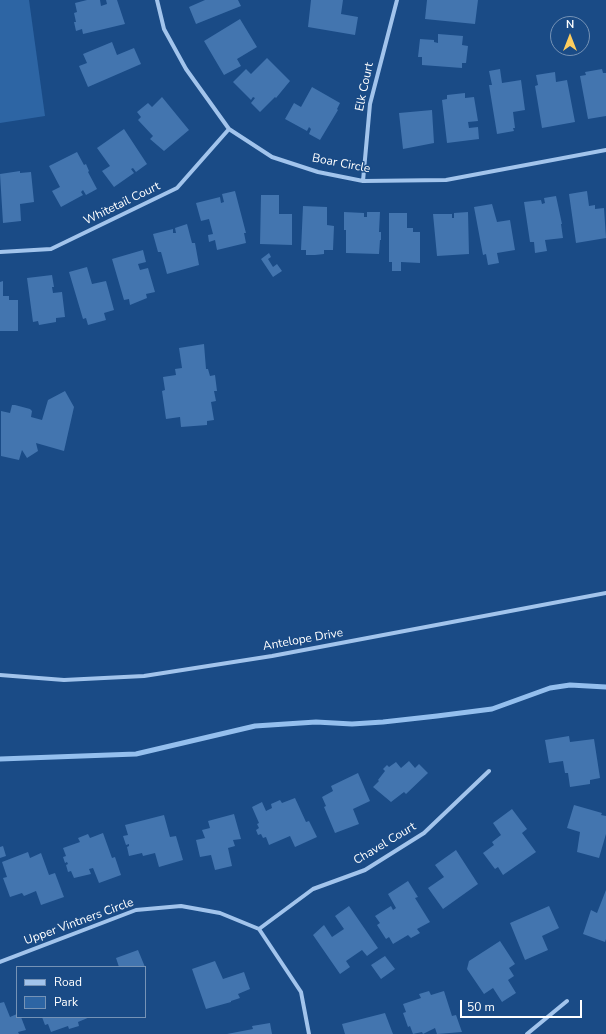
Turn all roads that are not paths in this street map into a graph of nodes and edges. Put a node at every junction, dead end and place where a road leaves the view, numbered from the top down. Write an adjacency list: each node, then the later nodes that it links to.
1 (157, 0): 3 (street, Boar Circle)
2 (397, 0): 5 (street, Elk Court)
3 (229, 129): 5 (street, Boar Circle); 6 (street, Whitetail Court)
4 (606, 150): 5 (street, Boar Circle)
5 (363, 181)
6 (0, 252)
7 (606, 593): 8 (street, Antelope Drive)
8 (0, 675)
9 (489, 771): 10 (street, Chavel Court)
10 (259, 929): 11 (street, Upper Vintners Circle); 13 (street)
11 (0, 962)
12 (567, 1001): 14 (street)
13 (310, 1034)
14 (527, 1034)

